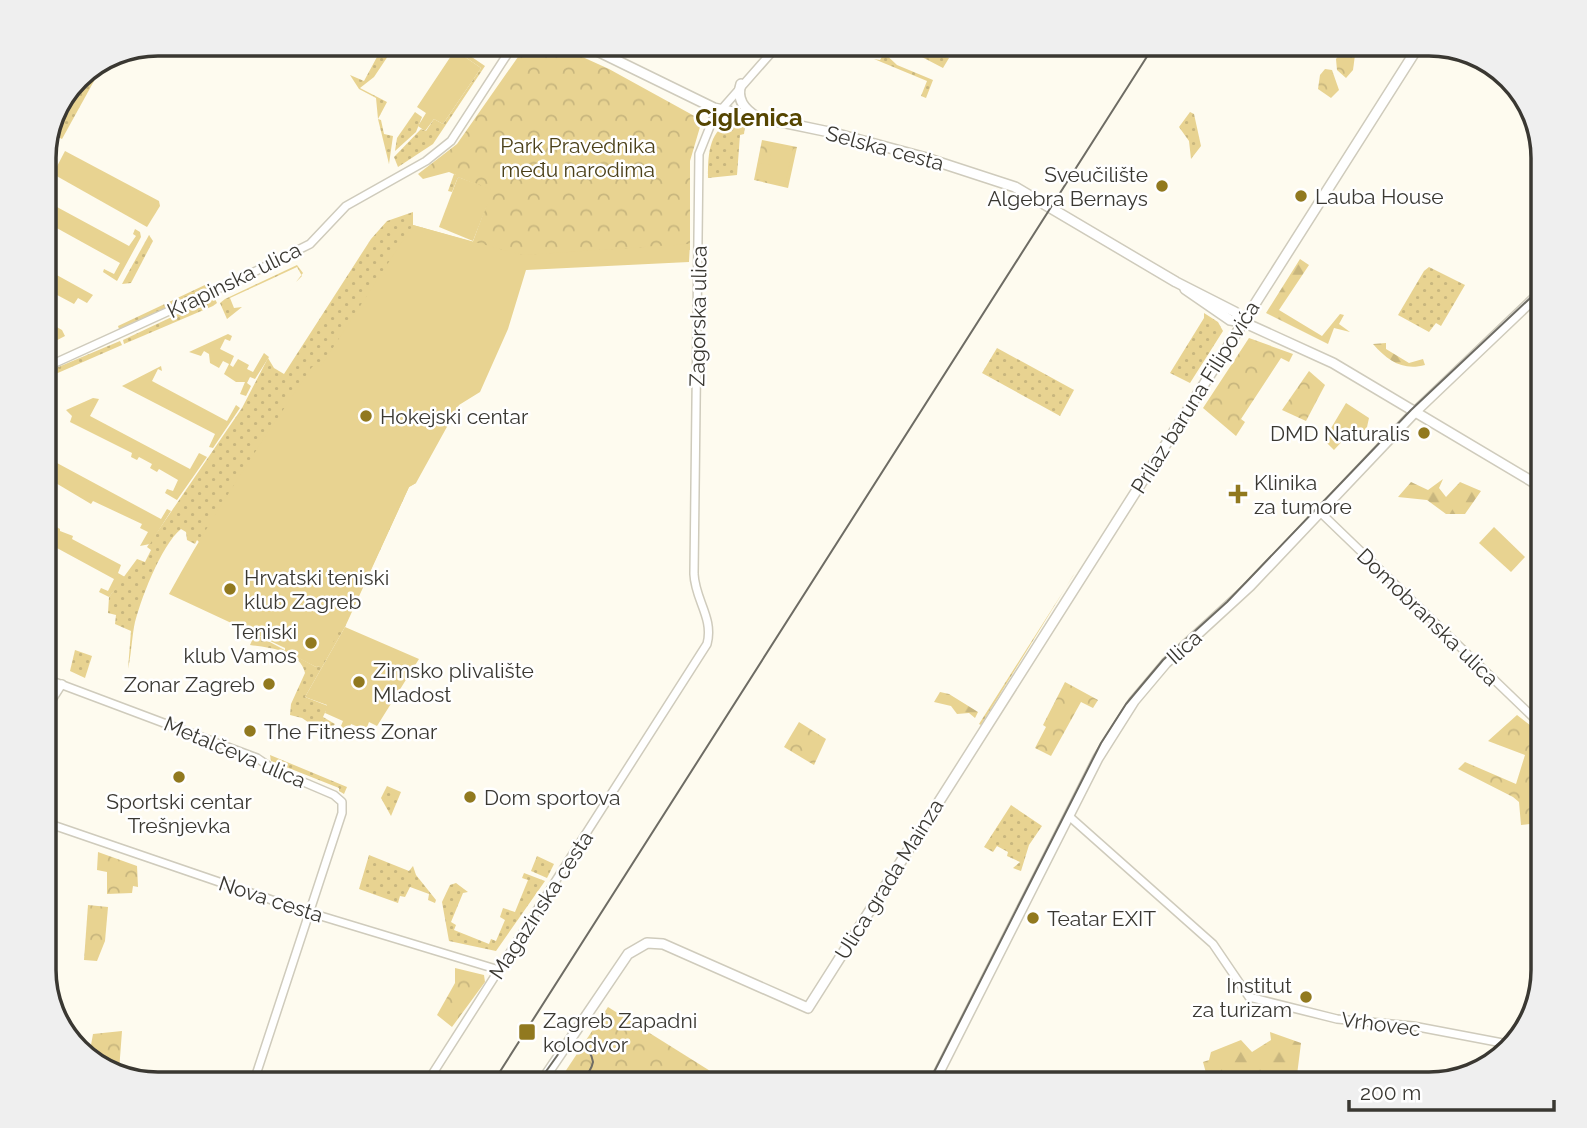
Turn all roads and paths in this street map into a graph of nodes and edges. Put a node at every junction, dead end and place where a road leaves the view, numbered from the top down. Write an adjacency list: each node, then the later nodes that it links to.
1 (506, 56): 10 (street, Krapinska ulica)
2 (608, 56): 6 (main road, Selska cesta)
3 (768, 56): 5 (street, Zagorska ulica)
4 (1412, 56): 9 (main road, Prilaz baruna Filipovića)
5 (741, 84): 6 (street, Zagorska ulica); 7 (main road)
6 (720, 110): 7 (main road, Selska cesta); 14 (street, Zagorska ulica)
7 (762, 120): 9 (main road, Selska cesta)
8 (1531, 301): 11 (main road, Ilica)
9 (1243, 322): 11 (main road, Selska cesta); 19 (main road, Prilaz baruna Filipovića)
10 (56, 363)
11 (1415, 412): 12 (main road, Selska cesta); 13 (main road, Ilica)
12 (1531, 481)
13 (1321, 513): 18 (street, Domobranska ulica); 20 (main road, Ilica)
14 (707, 615): 23 (street, Magazinska cesta)
15 (56, 682): 16 (street, Metalčeva ulica)
16 (62, 684): 17 (street); 22 (street, Metalčeva ulica)
17 (56, 693)
18 (1531, 710)
19 (971, 751): 27 (main road, Ulica grada Mainza)
20 (1070, 817): 24 (street, Vrhovec); 28 (main road, Ilica)
21 (56, 826): 22 (street, Nova cesta)
22 (310, 913): 23 (street, Nova cesta); 25 (street)
23 (499, 970): 26 (street, Magazinska cesta)
24 (1500, 1043)
25 (257, 1072)
26 (434, 1072)
27 (548, 1072)
28 (939, 1072)

